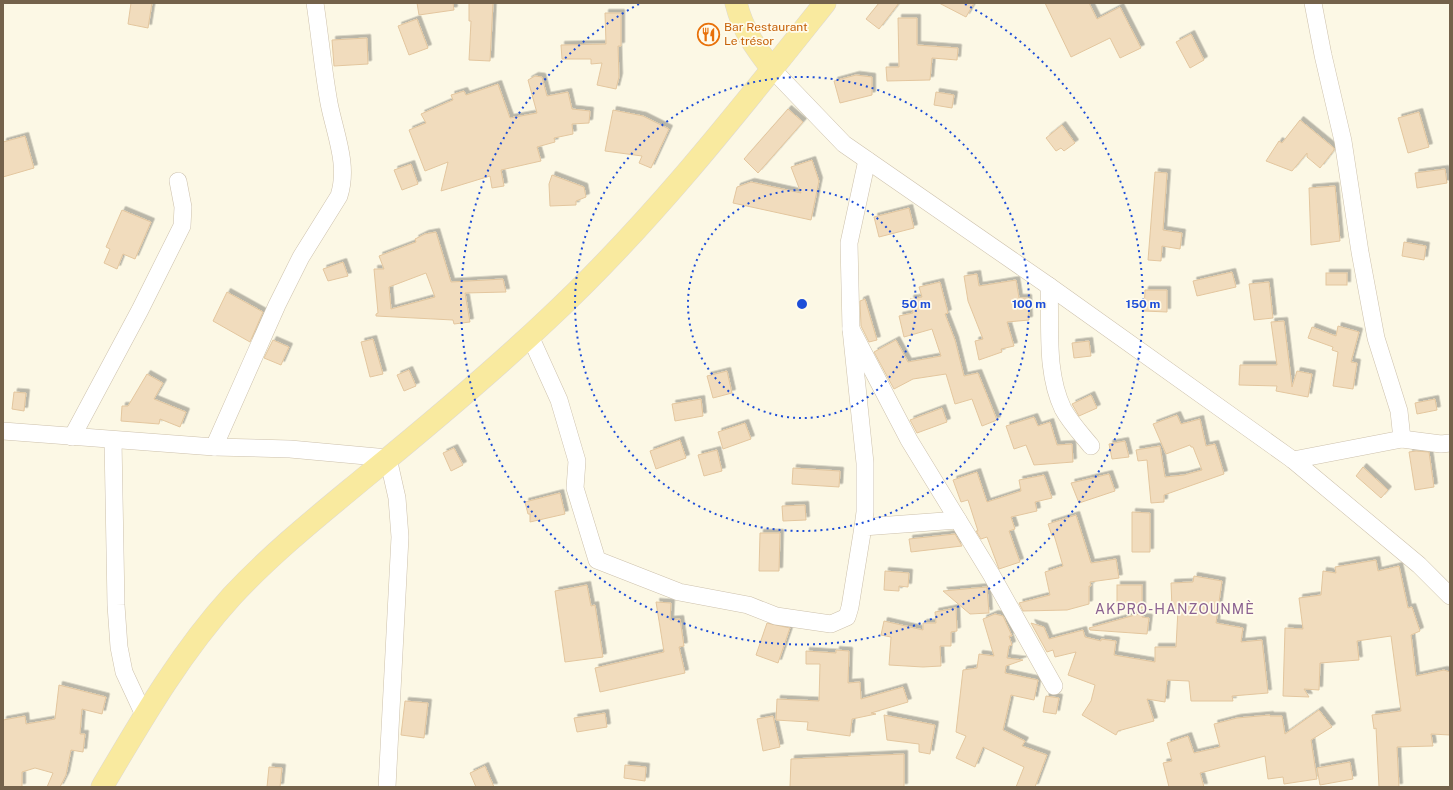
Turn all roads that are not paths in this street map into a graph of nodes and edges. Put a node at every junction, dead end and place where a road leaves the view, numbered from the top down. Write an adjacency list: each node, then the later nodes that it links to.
1 (315, 3): 17 (street)
2 (736, 3): 5 (main road)
3 (825, 3): 5 (main road)
4 (1313, 3): 13 (street)
5 (772, 69): 6 (street); 10 (main road)
6 (867, 160): 8 (street); 9 (street)
7 (178, 181): 12 (street)
8 (1050, 286): 16 (street); 19 (street)
9 (851, 329): 20 (street); 21 (street)
10 (530, 336): 18 (main road); 21 (street)
11 (3, 431): 12 (street)
12 (72, 437): 14 (street)
13 (1402, 439): 15 (street); 19 (street)
14 (113, 440): 17 (street); 24 (street)
15 (1450, 443)
16 (1090, 446)
17 (214, 447): 18 (street)
18 (388, 458): 24 (main road); 26 (street)
19 (1293, 460): 22 (street)
20 (958, 520): 21 (street); 23 (street)
21 (863, 527)
22 (1450, 596)
23 (1054, 686)
24 (144, 715): 25 (main road)
25 (102, 787)
26 (387, 787)

